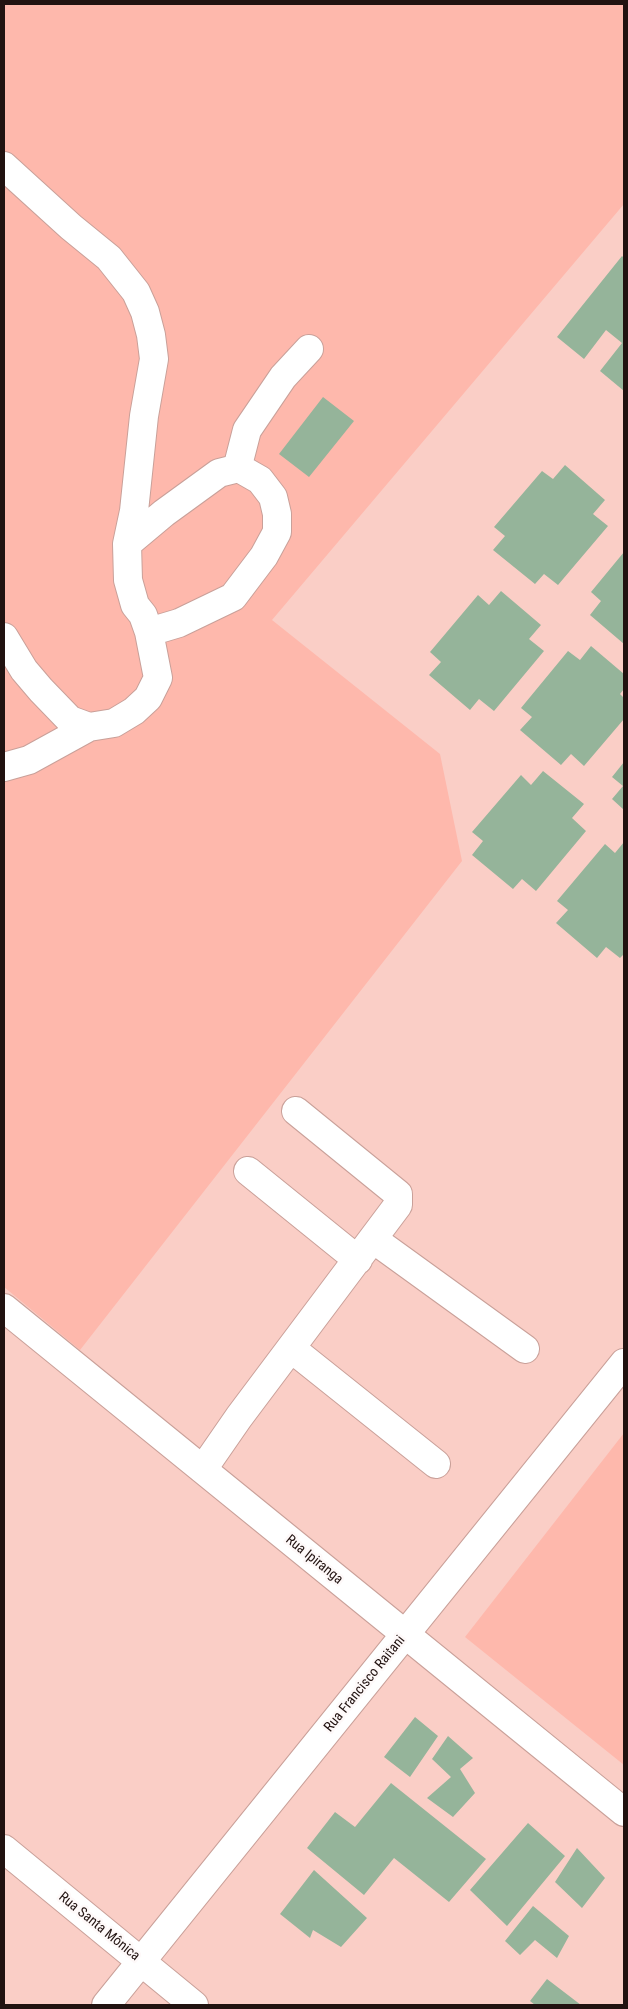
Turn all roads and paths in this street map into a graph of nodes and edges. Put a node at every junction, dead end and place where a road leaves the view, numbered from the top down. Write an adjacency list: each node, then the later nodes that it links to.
1 (4, 166): 4 (main road)
2 (309, 349): 3 (main road)
3 (237, 469): 4 (main road); 5 (main road)
4 (127, 544): 5 (main road)
5 (148, 632): 7 (main road)
6 (4, 637): 7 (main road)
7 (89, 727): 8 (main road)
8 (4, 767)
9 (296, 1111): 11 (main road)
10 (248, 1171): 11 (main road)
11 (365, 1249): 13 (main road); 14 (main road)
12 (4, 1308): 17 (main road, Rua Ipiranga)
13 (292, 1349): 16 (main road); 17 (main road)
14 (525, 1349)
15 (624, 1363): 18 (main road, Rua Francisco Raitani)
16 (436, 1464)
17 (203, 1469): 18 (main road, Rua Ipiranga)
18 (405, 1634): 19 (main road, Rua Ipiranga); 21 (main road, Rua Francisco Raitani)
19 (624, 1812)
20 (4, 1849): 21 (main road, Rua Santa Mônica)
21 (141, 1962): 22 (main road, Rua Francisco Raitani); 23 (main road, Rua Santa Mônica)
22 (106, 2005)
23 (194, 2005)

